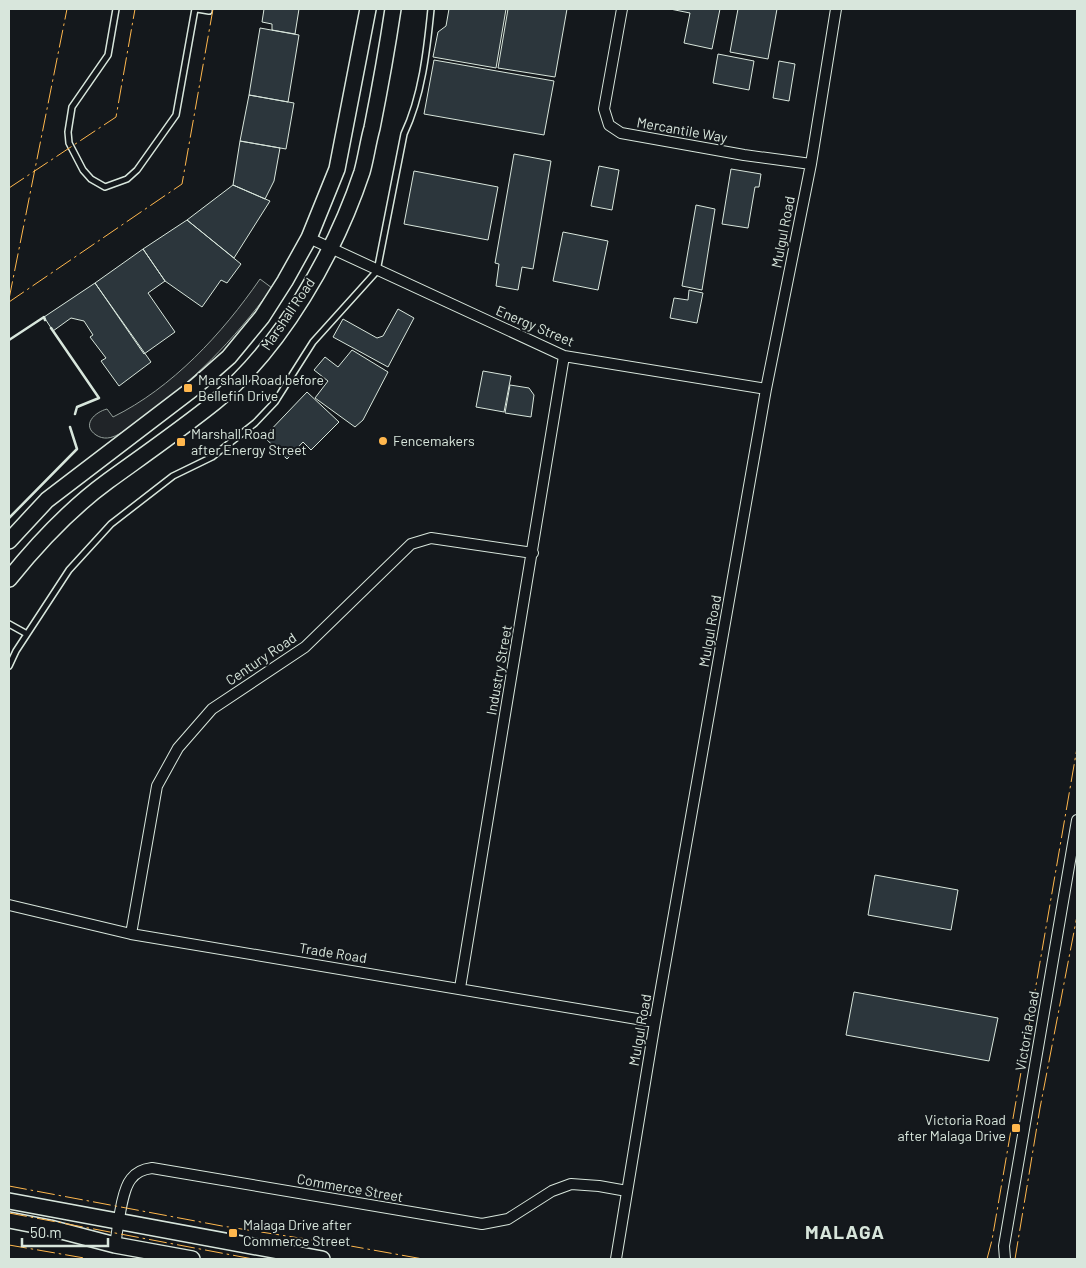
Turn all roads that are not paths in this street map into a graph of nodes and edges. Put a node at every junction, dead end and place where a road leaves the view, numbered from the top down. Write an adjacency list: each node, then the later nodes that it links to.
1 (116, 9): 2 (lane)
2 (196, 9): 3 (lane)
3 (209, 9)
4 (359, 9): 10 (main road)
5 (368, 9): 10 (main road, Marshall Road)
6 (393, 9): 13 (main road, Marshall Road)
7 (431, 9): 14 (lane)
8 (622, 9): 11 (street, Mercantile Way)
9 (836, 9): 11 (street, Mulgul Road)
10 (344, 133): 12 (main road, Marshall Road)
11 (811, 164): 16 (street, Mulgul Road)
12 (309, 238): 13 (street, Energy Street); 17 (main road, Marshall Road)
13 (330, 248): 14 (street, Energy Street); 18 (main road, Marshall Road)
14 (377, 271): 15 (street, Energy Street); 23 (lane)
15 (564, 356): 16 (street, Energy Street); 20 (street, Industry Street)
16 (766, 389): 29 (street, Mulgul Road)
17 (100, 460): 18 (main road); 19 (main road, Marshall Road)
18 (112, 478): 21 (main road, Marshall Road)
19 (9, 541)
20 (532, 553): 27 (street, Century Road); 28 (street, Industry Street)
21 (9, 579)
22 (9, 624): 23 (lane)
23 (27, 634): 24 (lane)
24 (9, 666)
25 (1077, 820): 35 (street, Victoria Road)
26 (9, 905): 27 (street, Trade Road)
27 (131, 934): 28 (street, Trade Road)
28 (460, 988): 29 (street, Trade Road)
29 (655, 1022): 30 (street, Mulgul Road)
30 (627, 1191): 33 (street, Commerce Street); 38 (street, Mulgul Road)
31 (9, 1201): 33 (main road)
32 (9, 1220): 34 (main road)
33 (119, 1223): 34 (street, Commerce Street); 37 (main road)
34 (115, 1245): 36 (main road)
35 (1004, 1246): 39 (street, Victoria Road); 40 (street, Victoria Road)
36 (192, 1259)
37 (322, 1259)
38 (616, 1259)
39 (998, 1259)
40 (1005, 1259)

